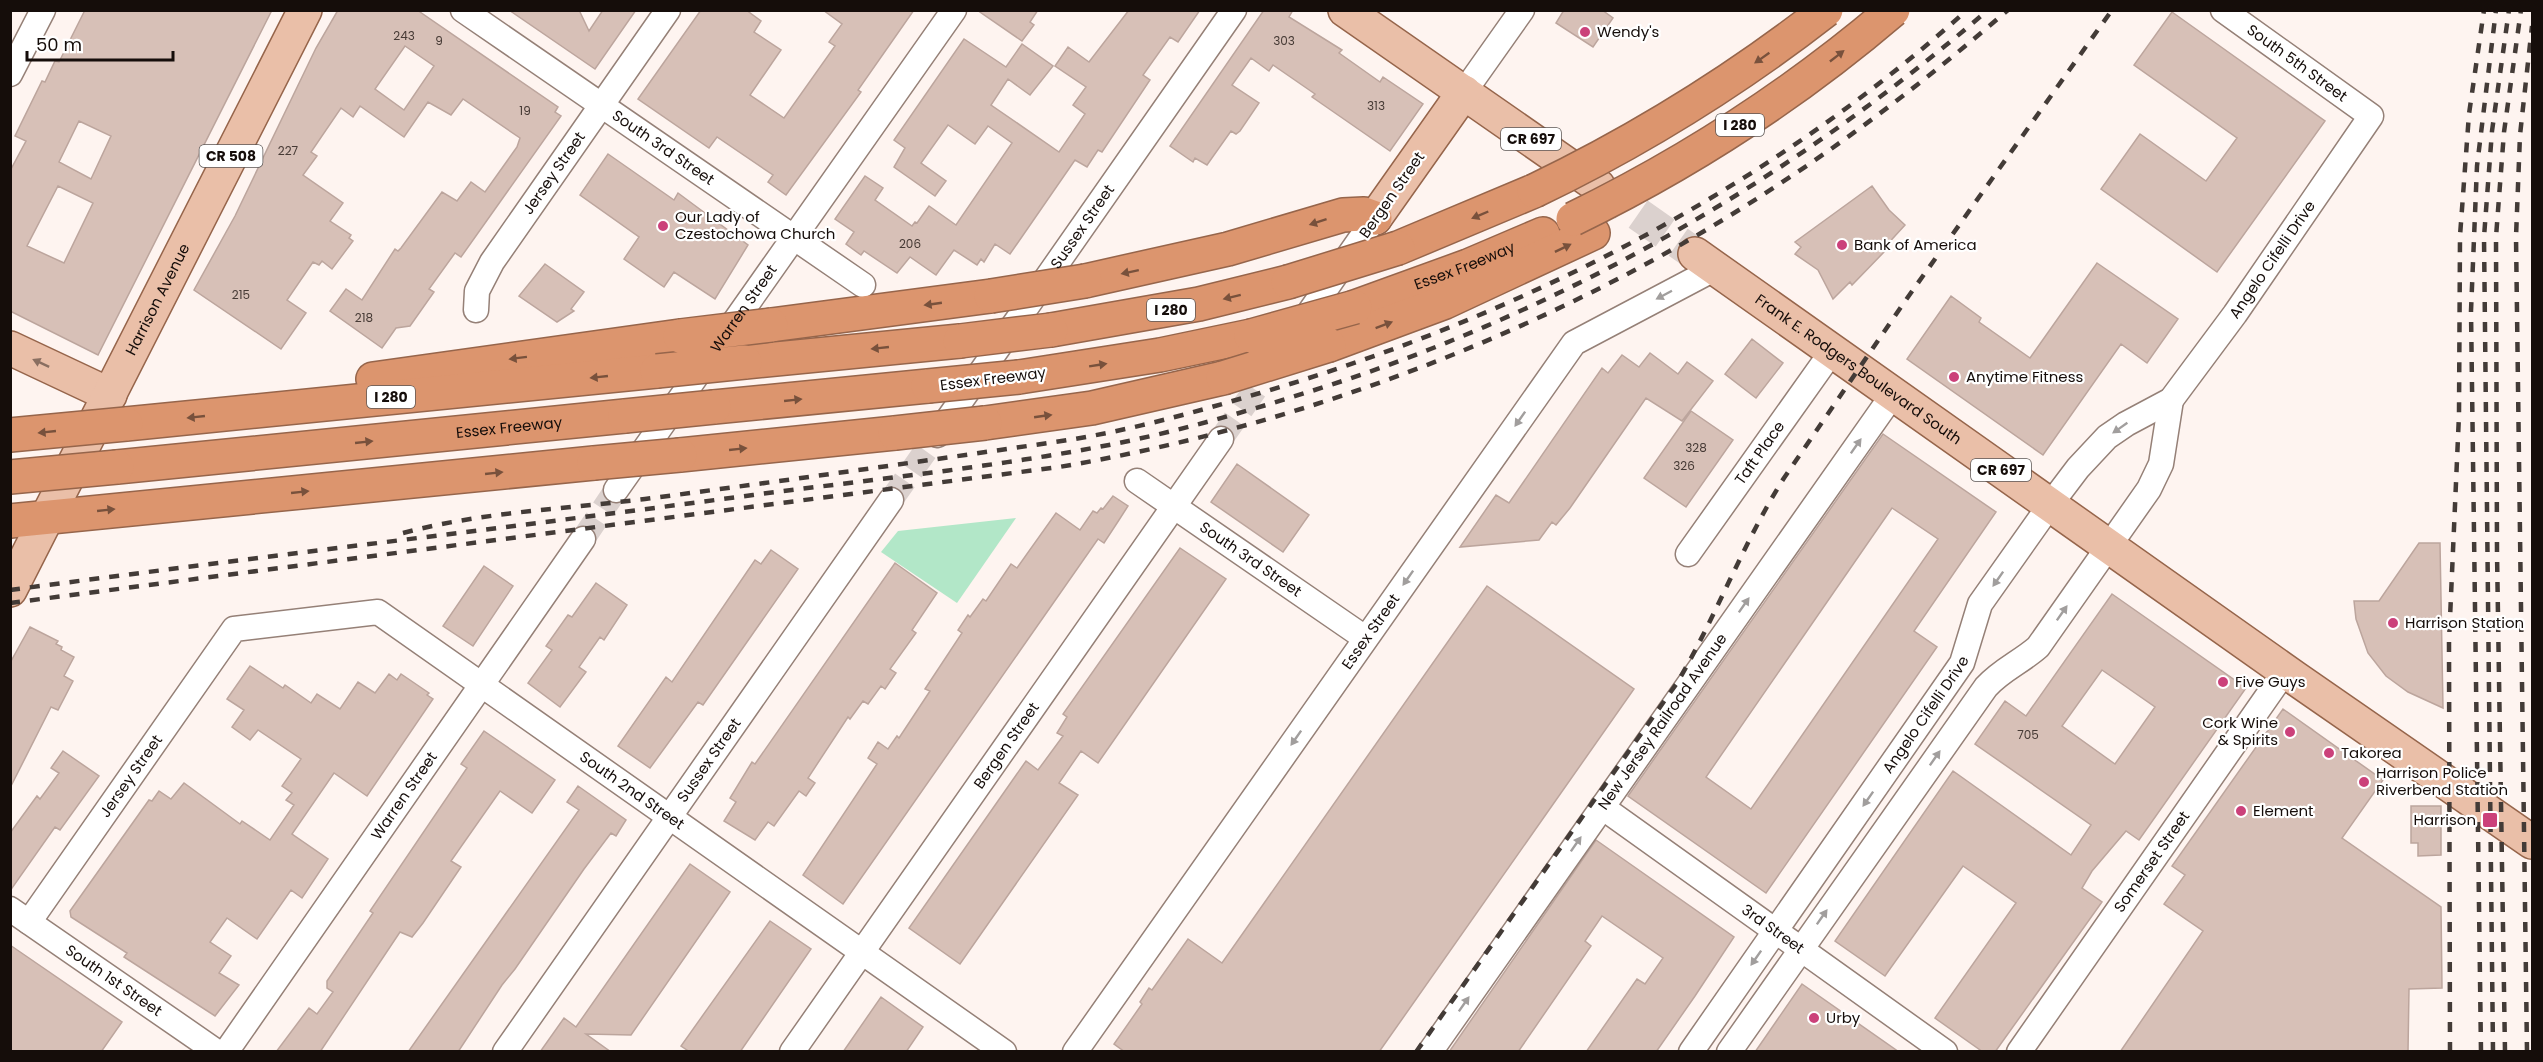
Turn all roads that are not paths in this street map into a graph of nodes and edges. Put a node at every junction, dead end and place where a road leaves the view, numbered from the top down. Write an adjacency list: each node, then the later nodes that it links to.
1 (43, 10): 12 (street)
2 (305, 10): 27 (main road, Harrison Avenue / CR 508)
3 (463, 10): 14 (street, South 3rd Street)
4 (668, 10): 14 (street, Jersey Street)
5 (954, 10): 19 (street, Warren Street)
6 (1234, 10): 32 (street, Sussex Street)
7 (1346, 10): 13 (main road, CR 697)
8 (1522, 10): 13 (street, Bergen Street)
9 (1826, 10): 29 (highway, I 280, one-way to 29, bridge)
10 (1893, 10): 18 (highway, Essex Freeway / I 280, one-way to 10, bridge)
11 (2223, 10): 15 (street, South 5th Street)
12 (10, 74)
13 (1464, 92): 16 (main road, CR 697); 17 (main road, Bergen Street)
14 (601, 106): 19 (street, South 3rd Street); 22 (street, Jersey Street)
15 (2371, 116): 28 (street, Angelo Cifelli Drive)
16 (1598, 186)
17 (1375, 218): 25 (street, Bergen Street); 29 (highway, one-way to 29, bridge)
18 (1583, 226): 33 (highway, Essex Freeway / I 280, one-way to 18, bridge); 39 (highway, one-way to 18, bridge)
19 (793, 237): 21 (street, South 3rd Street); 35 (street, Warren Street)
20 (1706, 261): 24 (main road, Frank E. Rodgers Boulevard South / CR 697); 46 (street, Essex Street, one-way to 46)
21 (863, 285)
22 (476, 310)
23 (10, 348): 27 (main road, one-way to 23)
24 (1833, 350): 26 (main road, Frank E. Rodgers Boulevard South / CR 697); 43 (street, Taft Place)
25 (1262, 380)
26 (1893, 393): 37 (main road, Frank E. Rodgers Boulevard South / CR 697); 49 (street, New Jersey Railroad Avenue, one-way to 26)
27 (110, 395): 39 (main road, Harrison Avenue / CR 508)
28 (2171, 400): 37 (street, Angelo Cifelli Drive, one-way to 37); 42 (street, Angelo Cifelli Drive)
29 (241, 412): 30 (highway, I 280, one-way to 30, bridge)
30 (10, 435)
31 (1221, 439): 38 (street, Bergen Street)
32 (930, 445)
33 (10, 477)
34 (1137, 481): 38 (street, South 3rd Street)
35 (616, 490)
36 (891, 500): 50 (street, Sussex Street)
37 (2050, 505): 42 (main road, Frank E. Rodgers Boulevard South / CR 697); 53 (street, Angelo Cifelli Drive, one-way to 53)
38 (1173, 507): 46 (street, South 3rd Street); 55 (street, Bergen Street)
39 (48, 516): 40 (highway); 44 (main road, Harrison Avenue / CR 508)
40 (10, 521)
41 (583, 539): 48 (street, Warren Street)
42 (2109, 546): 47 (main road, Frank E. Rodgers Boulevard South / CR 697); 54 (street, Angelo Cifelli Drive, one-way to 42)
43 (1688, 554)
44 (10, 590)
45 (234, 629): 48 (street, South 2nd Street); 52 (street, Jersey Street)
46 (1365, 638): 61 (street, Essex Street, one-way to 61)
47 (2290, 674): 51 (main road, Frank E. Rodgers Boulevard South / CR 697); 66 (street, Somerset Street)
48 (481, 684): 50 (street, South 2nd Street); 57 (street, Warren Street)
49 (1602, 807): 53 (street, 3rd Street); 62 (street, New Jersey Railroad Avenue, one-way to 49)
50 (671, 816): 55 (street, South 2nd Street); 58 (street, Sussex Street)
51 (2532, 842)
52 (20, 915): 56 (street, South 1st Street)
53 (1775, 932): 54 (street, 3rd Street); 63 (street, Angelo Cifelli Drive, one-way to 63)
54 (1801, 950): 64 (street, Angelo Cifelli Drive); 65 (street, 3rd Street)
55 (862, 951): 59 (street, Bergen Street); 60 (street, South 2nd Street)
56 (217, 1052)
57 (226, 1052)
58 (506, 1052)
59 (792, 1052)
60 (1004, 1052)
61 (1075, 1052)
62 (1430, 1052)
63 (1691, 1052)
64 (1729, 1052)
65 (1945, 1052)
66 (2019, 1052)

